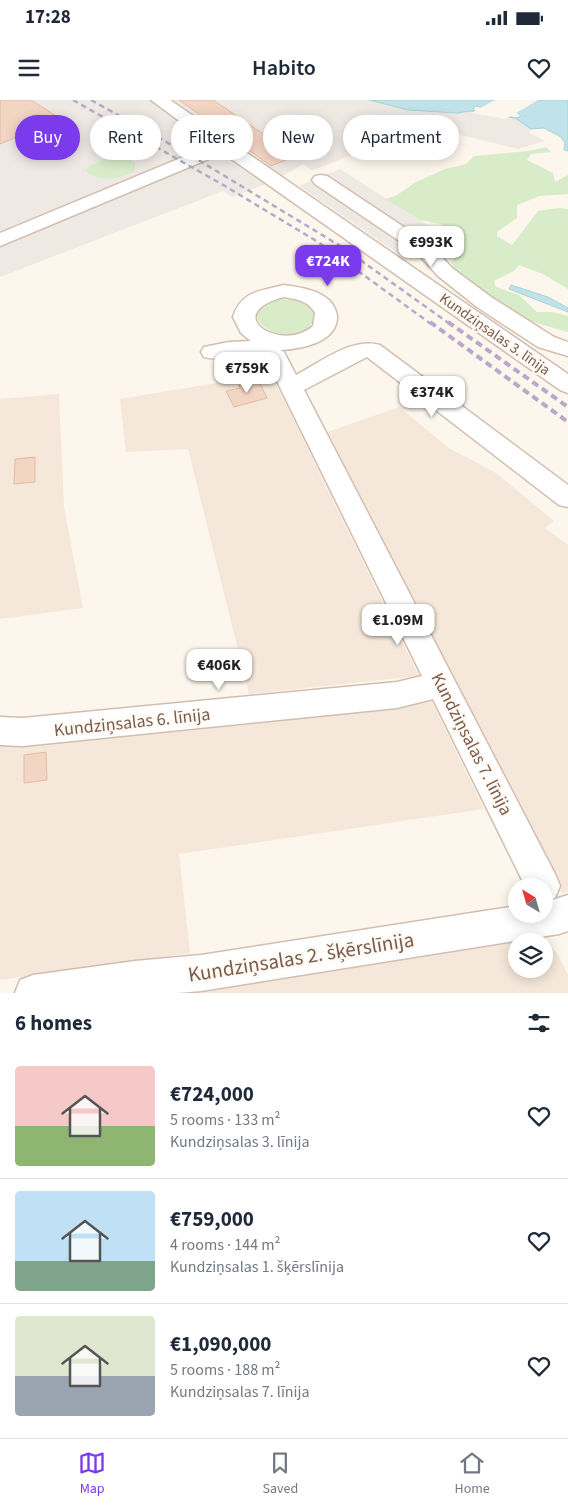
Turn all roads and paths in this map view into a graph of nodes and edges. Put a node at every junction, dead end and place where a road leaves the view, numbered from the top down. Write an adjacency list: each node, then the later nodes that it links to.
1 (159, 100): 2 (street, Kundziņsalas 3. līnija)
2 (181, 115)
3 (188, 160): 6 (street)
4 (245, 160): 11 (street, Kundziņsalas 3. līnija)
5 (321, 180): 8 (street)
6 (0, 240)
7 (248, 341): 9 (street); 9 (street); 10 (street)
8 (568, 349)
9 (279, 350): 12 (street, Kundziņsalas 7. līnija)
10 (212, 352)
11 (568, 385)
12 (292, 387): 13 (street); 14 (street, Kundziņsalas 7. līnija)
13 (568, 498)
14 (442, 684): 15 (street, Kundziņsalas 6. līnija); 16 (street, Kundziņsalas 7. līnija)
15 (0, 731)
16 (556, 908): 17 (street, Kundziņsalas 2. šķērslīnija)
17 (33, 993)

